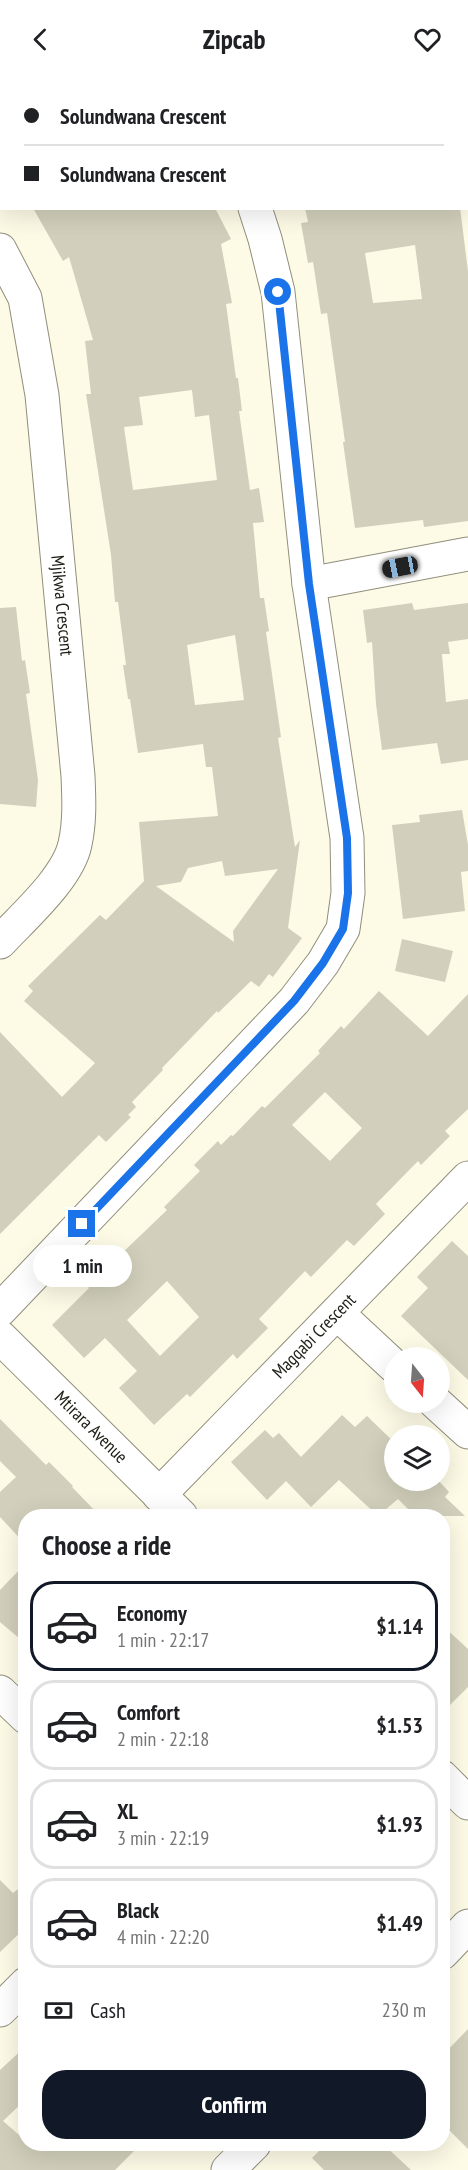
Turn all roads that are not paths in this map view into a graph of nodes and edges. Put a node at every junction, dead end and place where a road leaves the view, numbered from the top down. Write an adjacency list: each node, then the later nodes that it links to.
1 (256, 210): 4 (street)
2 (0, 249): 5 (street, Mjikwa Crescent)
3 (468, 554): 4 (street)
4 (309, 584): 7 (street)
5 (0, 942)
6 (468, 1178): 8 (street, Magqabi Crescent)
7 (0, 1310)
8 (337, 1313): 10 (street); 13 (street, Magqabi Crescent)
9 (0, 1337): 13 (street, Mtirara Avenue)
10 (384, 1357)
11 (447, 1413): 12 (street)
12 (468, 1432)
13 (170, 1506)
14 (0, 1692): 15 (street)
15 (18, 1709)
16 (450, 1786): 17 (street)
17 (468, 1803)
18 (18, 1992): 19 (street)
19 (0, 2010)
20 (247, 2151): 21 (street)
21 (228, 2170)

